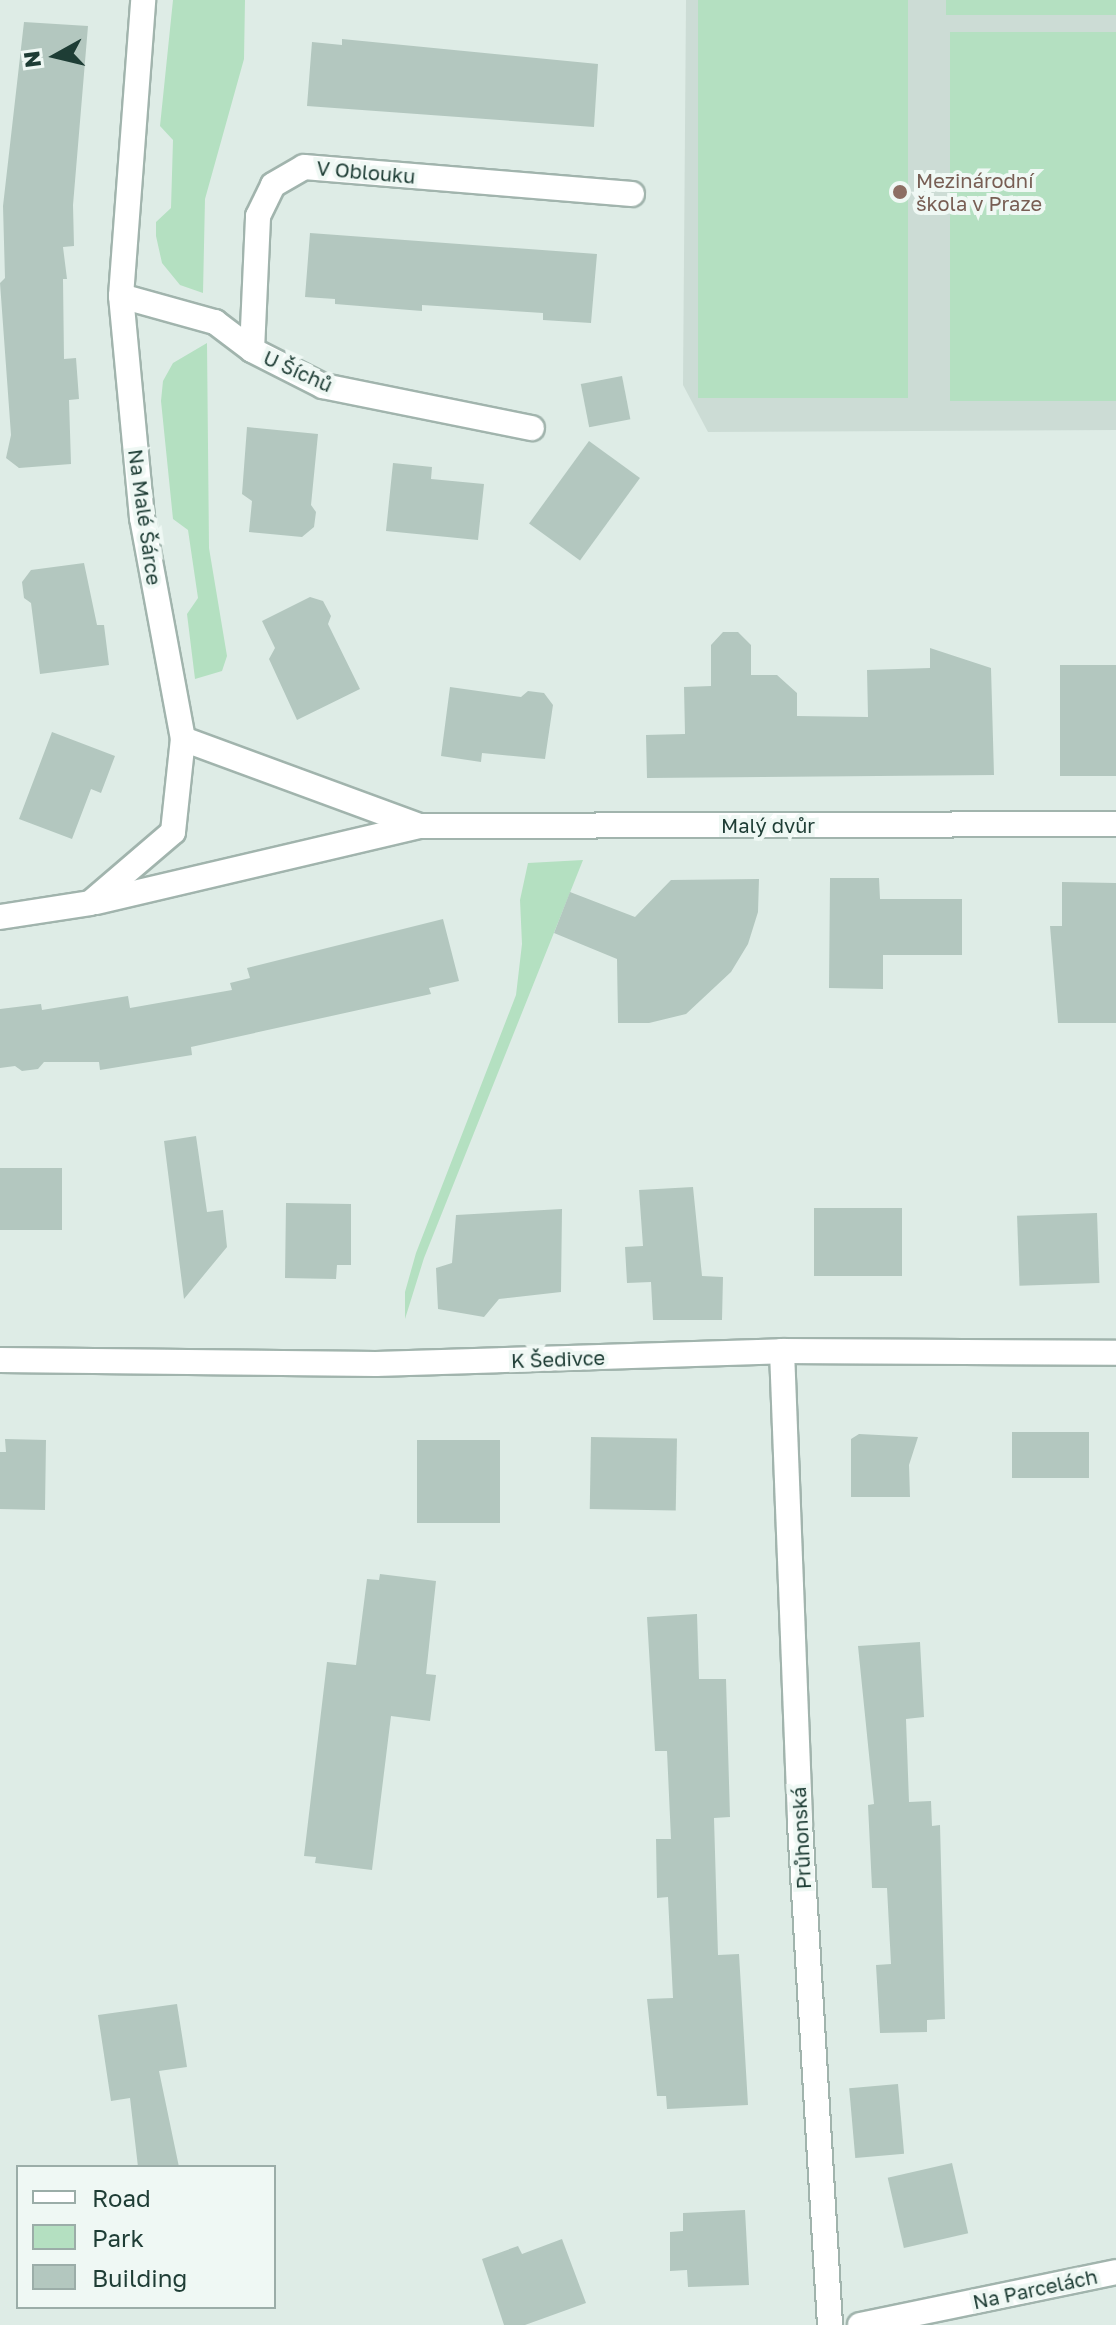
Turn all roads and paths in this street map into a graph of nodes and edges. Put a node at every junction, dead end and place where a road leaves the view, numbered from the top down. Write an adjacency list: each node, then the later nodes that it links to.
1 (143, 0): 3 (street, Na Malé Šárce)
2 (632, 194): 4 (street, V Oblouku)
3 (121, 296): 4 (street, U Šíchů); 6 (street, Na Malé Šárce)
4 (252, 350): 5 (street, U Šíchů)
5 (532, 428)
6 (183, 739): 8 (street, Malý dvůr); 9 (street, Na Malé Šárce)
7 (1116, 824): 8 (street, Malý dvůr)
8 (419, 826): 9 (street, Malý dvůr)
9 (90, 903): 10 (street)
10 (0, 917)
11 (782, 1351): 12 (street, K Šedivce); 13 (street, K Šedivce); 15 (street, Průhonská)
12 (1116, 1353)
13 (0, 1360)
14 (1116, 2272): 16 (street, Na Parcelách)
15 (830, 2325)
16 (860, 2325)

